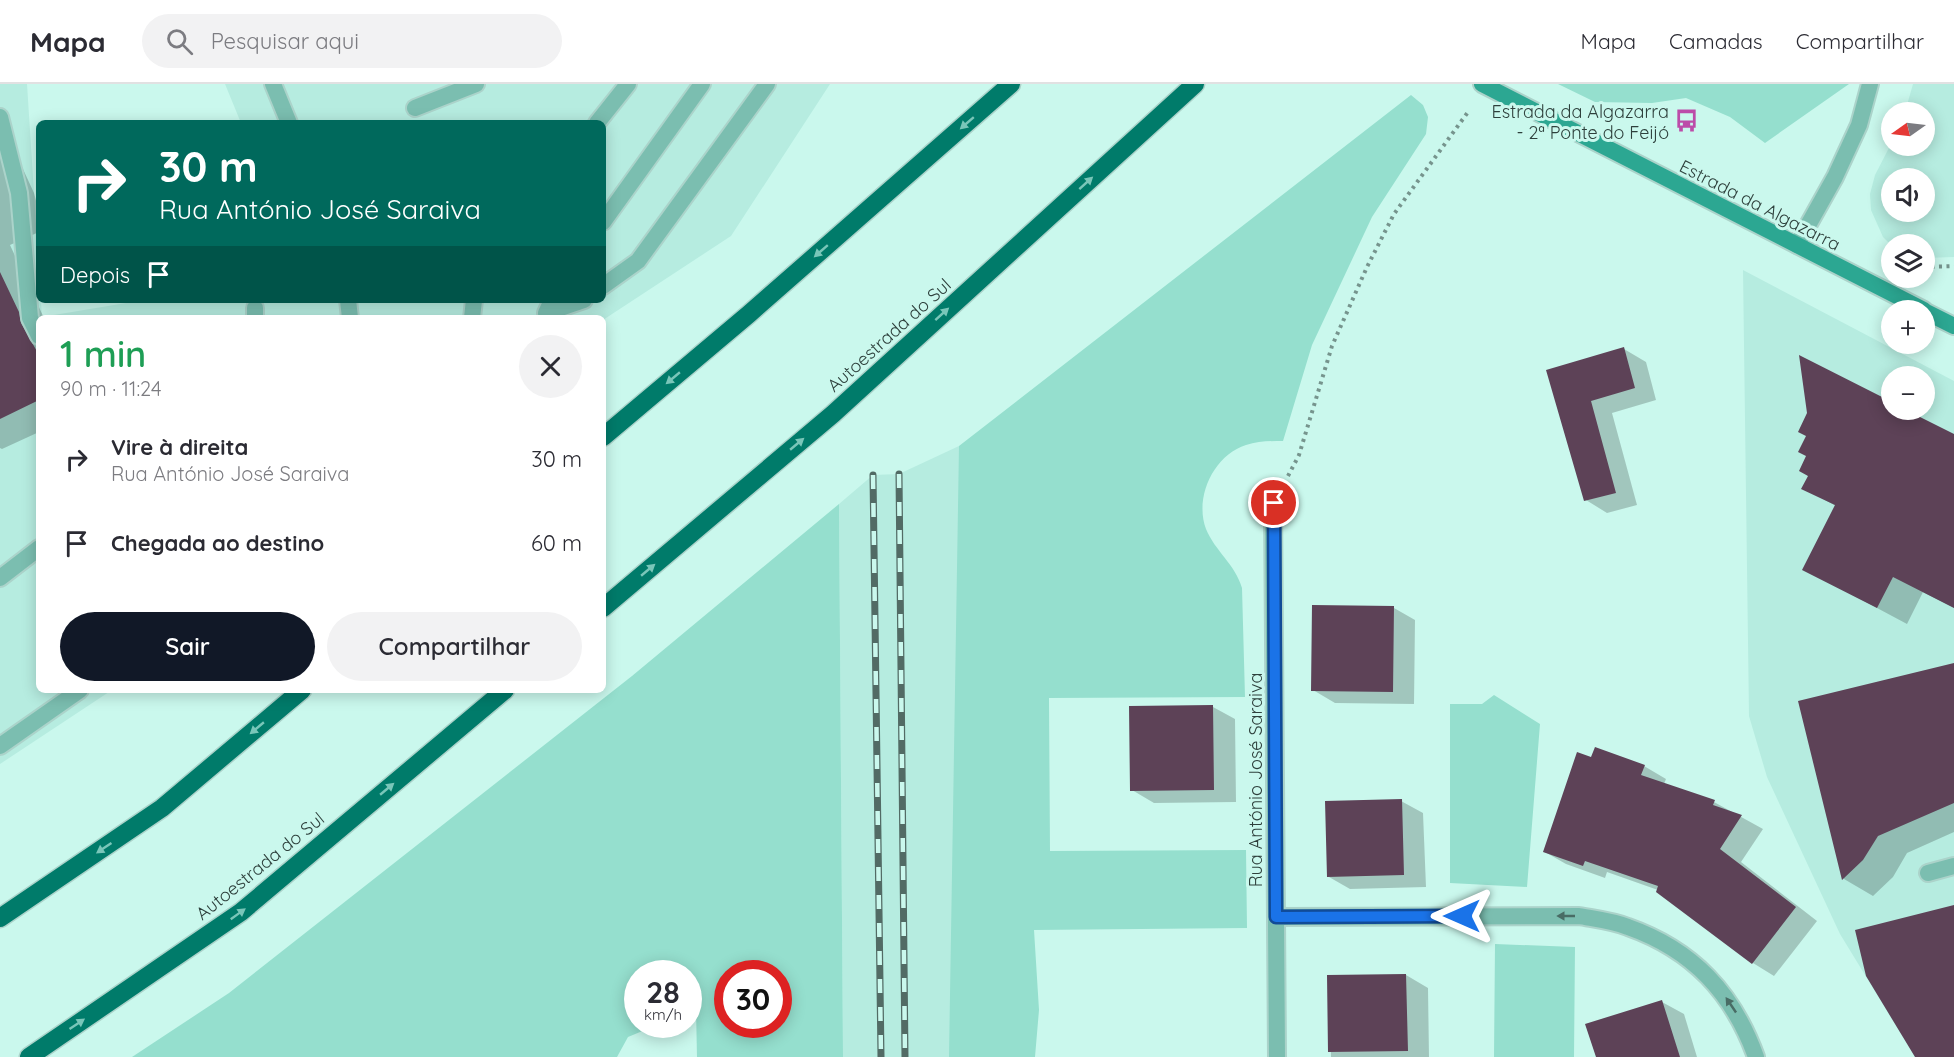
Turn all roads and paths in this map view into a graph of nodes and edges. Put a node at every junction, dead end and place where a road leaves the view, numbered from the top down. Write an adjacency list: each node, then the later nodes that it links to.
1 (273, 84): 12 (street)
2 (476, 84): 10 (street)
3 (628, 84): 13 (street)
4 (702, 84): 14 (street)
5 (767, 84): 18 (street)
6 (1011, 84): 25 (highway, one-way to 25)
7 (1195, 84): 29 (highway, Autoestrada do Sul, one-way to 7)
8 (1870, 84): 15 (street)
9 (1484, 86): 15 (main road, Estrada da Algazarra); 26 (path)
10 (416, 108)
11 (0, 117): 24 (street)
12 (288, 120)
13 (599, 120)
14 (606, 218)
15 (1797, 245): 19 (main road, Estrada da Algazarra)
16 (1954, 266): 17 (path)
17 (1935, 267)
18 (606, 284)
19 (1904, 300)
20 (572, 303): 21 (street)
21 (545, 310)
22 (1935, 316): 23 (main road, Estrada da Algazarra)
23 (1954, 326)
24 (36, 330)
25 (606, 434)
26 (1274, 503): 36 (street, Rua António José Saraiva)
27 (36, 550): 28 (street)
28 (0, 578)
29 (606, 605)
30 (76, 693): 33 (street)
31 (298, 693): 37 (highway, one-way to 37)
32 (501, 693): 38 (highway, Autoestrada do Sul, one-way to 32)
33 (0, 746)
34 (1954, 866): 35 (street)
35 (1928, 873)
36 (1276, 917): 39 (street, Rua António José Saraiva); 40 (street, one-way to 36)
37 (0, 918)
38 (29, 1057)
39 (1277, 1057)
40 (1756, 1057)

